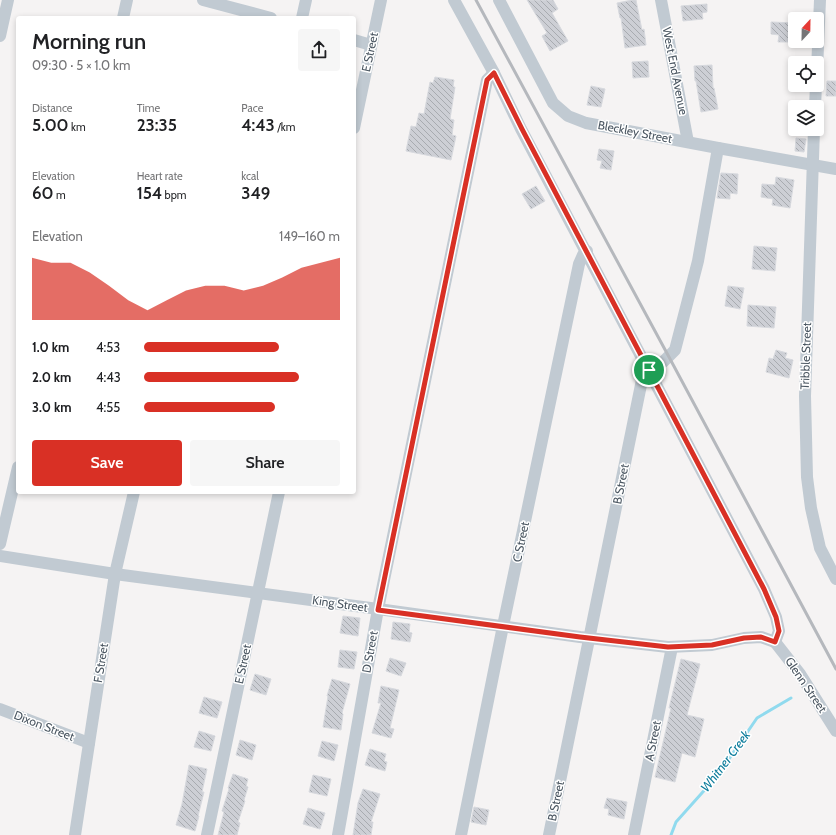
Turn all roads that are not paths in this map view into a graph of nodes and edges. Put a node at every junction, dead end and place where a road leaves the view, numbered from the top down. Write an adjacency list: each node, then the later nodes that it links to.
1 (8, 0): 13 (street)
2 (127, 0): 11 (street)
3 (203, 0): 10 (street)
4 (306, 0): 12 (street)
5 (381, 0): 15 (street, E Street)
6 (454, 0): 17 (street)
7 (499, 0): 20 (street, Bleckley Street)
8 (661, 0): 20 (street, West End Avenue)
9 (820, 0): 16 (street)
10 (245, 15)
11 (123, 16)
12 (302, 16)
13 (0, 36)
14 (356, 41): 15 (street)
15 (371, 45): 18 (street, E Street)
16 (818, 56)
17 (494, 73): 24 (street); 34 (street, D Street)
18 (356, 118)
19 (814, 136): 22 (street, Tribble Street)
20 (688, 142): 21 (street, Bleckley Street)
21 (718, 148): 22 (street, Bleckley Street); 25 (street)
22 (812, 164): 23 (street, Bleckley Street); 32 (street, Tribble Street)
23 (836, 169)
24 (587, 251): 25 (street); 35 (street, C Street)
25 (649, 370): 36 (street, B Street); 37 (street)
26 (16, 476): 29 (street)
27 (134, 494): 31 (street, F Street)
28 (279, 494): 33 (street, E Street)
29 (0, 544)
30 (0, 556): 31 (street, King Street)
31 (115, 574): 33 (street, King Street); 41 (street, F Street)
32 (836, 579)
33 (258, 593): 34 (street, King Street); 43 (street, E Street)
34 (378, 610): 35 (street, King Street); 44 (street, D Street)
35 (503, 626): 36 (street, King Street); 45 (street, C Street)
36 (590, 638): 38 (street, King Street); 46 (street, B Street)
37 (775, 642): 38 (street, King Street); 40 (street, Glenn Street)
38 (672, 647): 47 (street, A Street)
39 (0, 709): 41 (street, Dixon Street)
40 (836, 732)
41 (89, 744): 42 (street, F Street)
42 (75, 835)
43 (207, 835)
44 (338, 835)
45 (461, 835)
46 (549, 835)
47 (634, 835)

